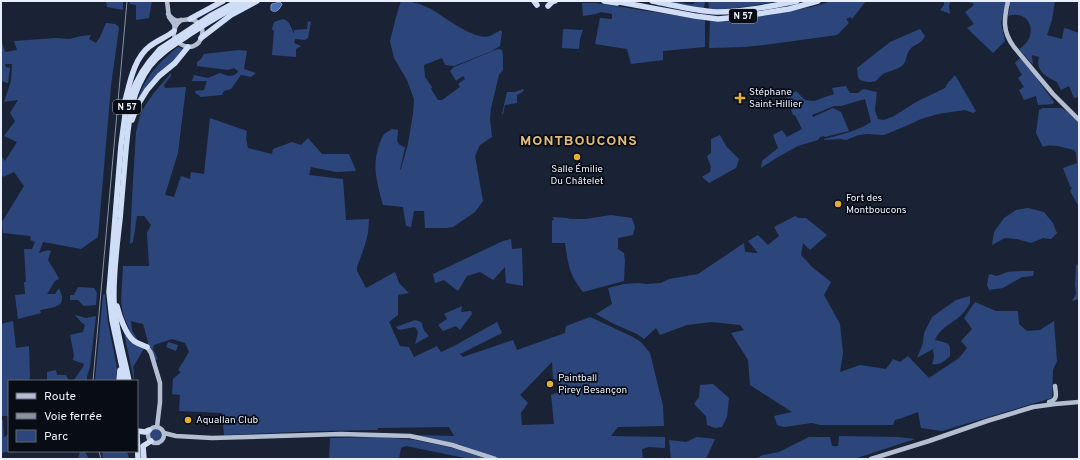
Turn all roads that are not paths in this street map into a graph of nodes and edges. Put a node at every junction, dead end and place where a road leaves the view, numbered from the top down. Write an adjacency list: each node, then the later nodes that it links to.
1 (167, 1): 16 (main road)
2 (223, 1): 18 (highway)
3 (238, 1): 26 (highway, N 57)
4 (248, 1): 25 (highway, N 57)
5 (257, 1): 20 (highway)
6 (555, 1): 15 (highway)
7 (604, 1): 14 (highway)
8 (614, 1): 14 (highway, N 57)
9 (652, 1): 10 (highway, N 57)
10 (794, 1)
11 (822, 1): 13 (highway)
12 (1008, 1): 22 (main road)
13 (816, 2): 14 (highway, N 57)
14 (627, 4)
15 (548, 6)
16 (168, 14): 17 (main road); 19 (main road)
17 (181, 20): 18 (main road); 19 (main road)
18 (193, 20): 20 (main road)
19 (174, 31): 21 (main road); 26 (highway)
20 (201, 38): 21 (main road)
21 (185, 46): 25 (highway)
22 (1027, 62): 23 (main road); 24 (main road)
23 (1079, 117)
24 (1079, 120)
25 (127, 138): 27 (highway, N 57)
26 (111, 265): 29 (highway, N 57)
27 (114, 293): 28 (highway); 32 (highway, N 57)
28 (147, 347): 36 (main road)
29 (119, 354): 30 (highway); 31 (highway, N 57)
30 (119, 380)
31 (125, 380)
32 (129, 380)
33 (1055, 386): 35 (main road)
34 (1079, 402): 35 (main road)
35 (1033, 407): 45 (main road)
36 (157, 427): 37 (main road); 38 (main road)
37 (142, 432): 41 (main road); 42 (highway)
38 (164, 433): 39 (main road); 40 (main road)
39 (176, 436): 40 (main road); 44 (main road)
40 (164, 440): 41 (main road)
41 (150, 441): 43 (highway)
42 (137, 459)
43 (144, 459)
44 (495, 459)
45 (870, 459)

